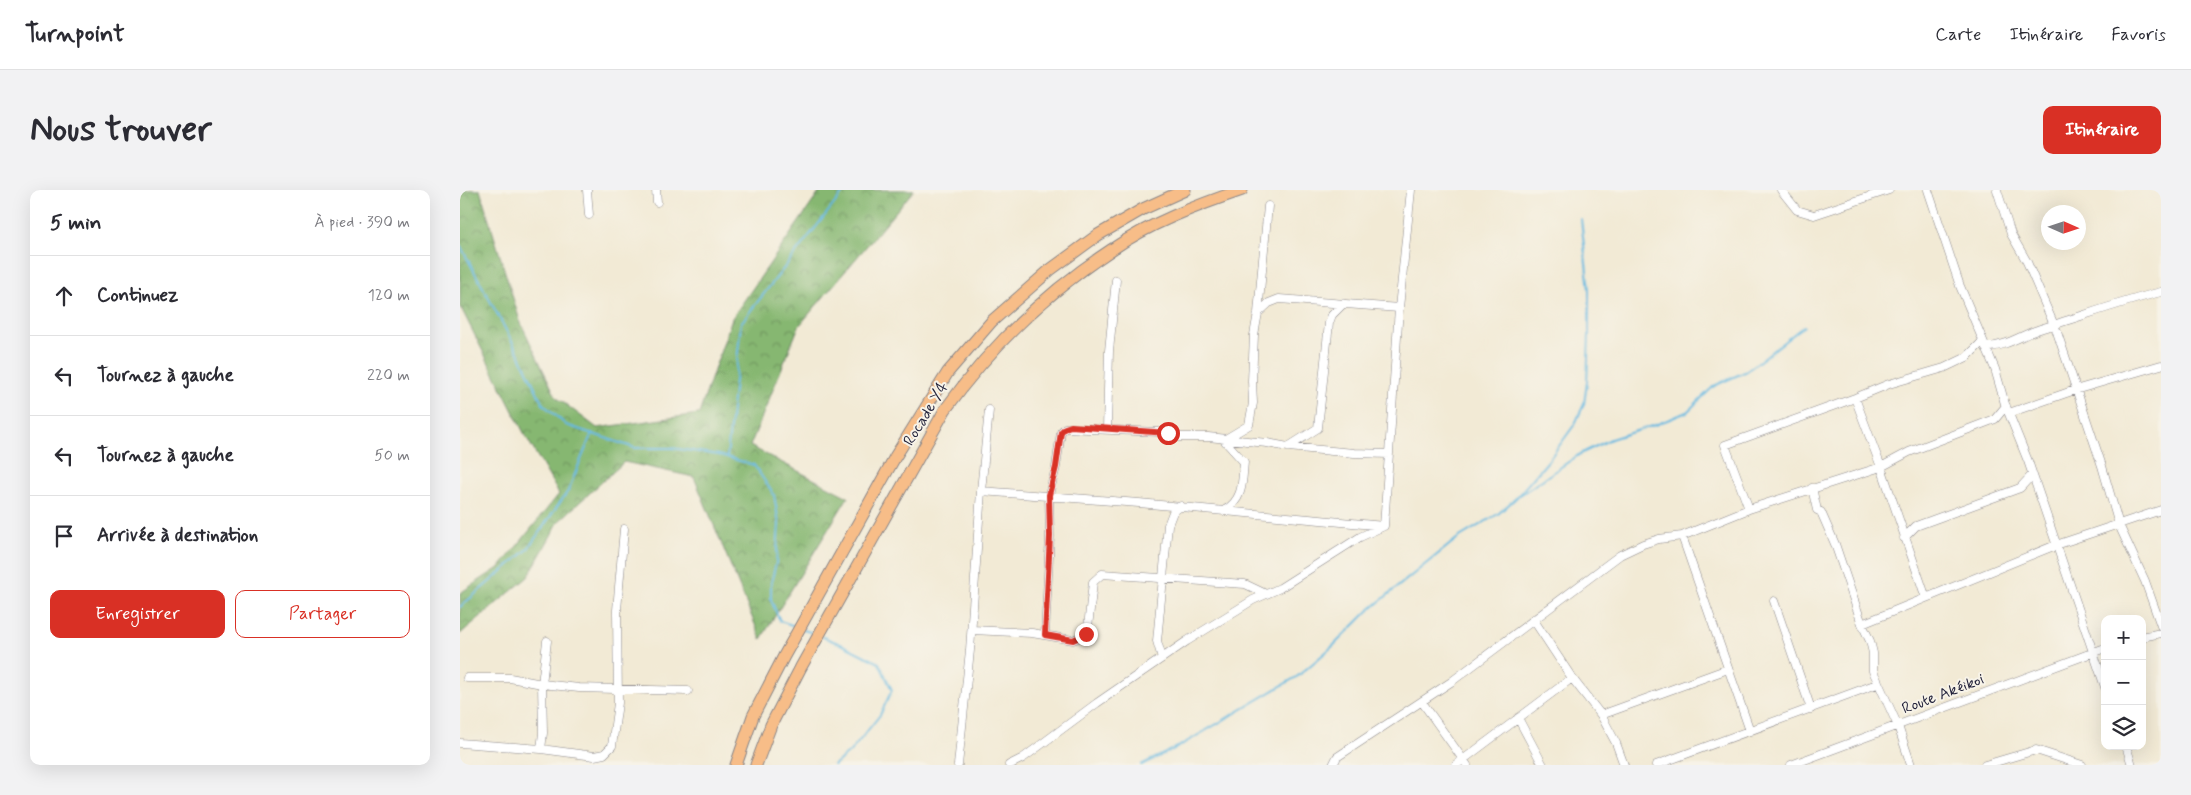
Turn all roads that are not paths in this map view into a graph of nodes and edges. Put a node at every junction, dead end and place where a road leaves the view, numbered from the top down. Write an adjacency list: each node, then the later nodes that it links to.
1 (587, 190): 12 (street)
2 (656, 190): 10 (street)
3 (1186, 190): 76 (highway, Rocade Y4)
4 (1242, 190): 77 (highway, Rocade Y4)
5 (1411, 190): 16 (street)
6 (1781, 190): 7 (street)
7 (1889, 190)
8 (1928, 190): 19 (street)
9 (1997, 190): 18 (street)
10 (657, 202)
11 (1268, 206): 17 (street)
12 (588, 215)
13 (1116, 280): 25 (street)
14 (2161, 292): 18 (street)
15 (1343, 304): 16 (street); 17 (street); 27 (street)
16 (1399, 308): 28 (street)
17 (1258, 313): 26 (street)
18 (2053, 327): 19 (street); 21 (street)
19 (1984, 344): 22 (street); 23 (street)
20 (2161, 365): 21 (street)
21 (2075, 390): 23 (street); 38 (street)
22 (1855, 398): 29 (street); 35 (street)
23 (2008, 409): 29 (street); 30 (street)
24 (990, 410): 32 (street)
25 (1107, 429): 26 (street); 33 (street)
26 (1224, 440): 27 (street); 36 (street)
27 (1288, 448): 28 (street)
28 (1389, 454): 39 (street)
29 (1881, 467): 31 (street); 42 (street)
30 (2032, 475): 42 (street); 43 (street)
31 (1812, 488): 35 (street); 49 (street)
32 (981, 491): 33 (street); 50 (street)
33 (1049, 495): 34 (street); 52 (street)
34 (1181, 506): 36 (street); 44 (street)
35 (1748, 509): 41 (street)
36 (1225, 510): 39 (street)
37 (2161, 510): 38 (street)
38 (2119, 525): 43 (street); 51 (street)
39 (1384, 526): 45 (street)
40 (624, 529): 64 (street)
41 (1682, 536): 48 (street); 58 (street)
42 (1904, 538): 46 (street)
43 (2056, 545): 46 (street); 56 (street)
44 (1162, 579): 45 (street); 52 (street); 57 (street)
45 (1266, 594): 57 (street)
46 (1926, 598): 49 (street)
47 (1774, 601): 67 (street)
48 (1534, 619): 61 (street); 66 (street)
49 (1862, 624): 63 (street)
50 (972, 630): 52 (street); 78 (street)
51 (2161, 632): 53 (street)
52 (1045, 635)
53 (2146, 636)
54 (547, 641): 62 (street)
55 (2101, 649): 56 (street, Route Akéikoi)
56 (2093, 652): 59 (street); 70 (street, Route Akéikoi)
57 (1162, 658): 79 (street)
58 (1728, 669): 68 (street); 71 (street)
59 (2101, 675)
60 (467, 678): 62 (street)
61 (1572, 678): 68 (street); 69 (street)
62 (542, 684): 64 (street); 73 (street)
63 (1878, 684): 67 (street); 70 (street)
64 (618, 688): 65 (street); 73 (street)
65 (688, 691)
66 (1422, 702): 75 (street); 80 (street)
67 (1811, 709): 71 (street)
68 (1601, 715): 83 (street)
69 (1518, 718): 75 (street); 82 (street)
70 (1898, 726): 85 (street, Route Akéikoi); 86 (street)
71 (1750, 731): 84 (street)
72 (460, 743): 73 (street)
73 (540, 749)
74 (2127, 750): 89 (street)
75 (1465, 762): 81 (street)
76 (736, 765)
77 (756, 765)
78 (958, 765)
79 (1009, 765)
80 (1333, 765)
81 (1456, 765)
82 (1543, 765)
83 (1624, 765)
84 (1656, 765)
85 (1791, 765)
86 (1911, 765)
87 (1985, 765): 88 (street)
88 (2082, 765)
89 (2132, 765)

